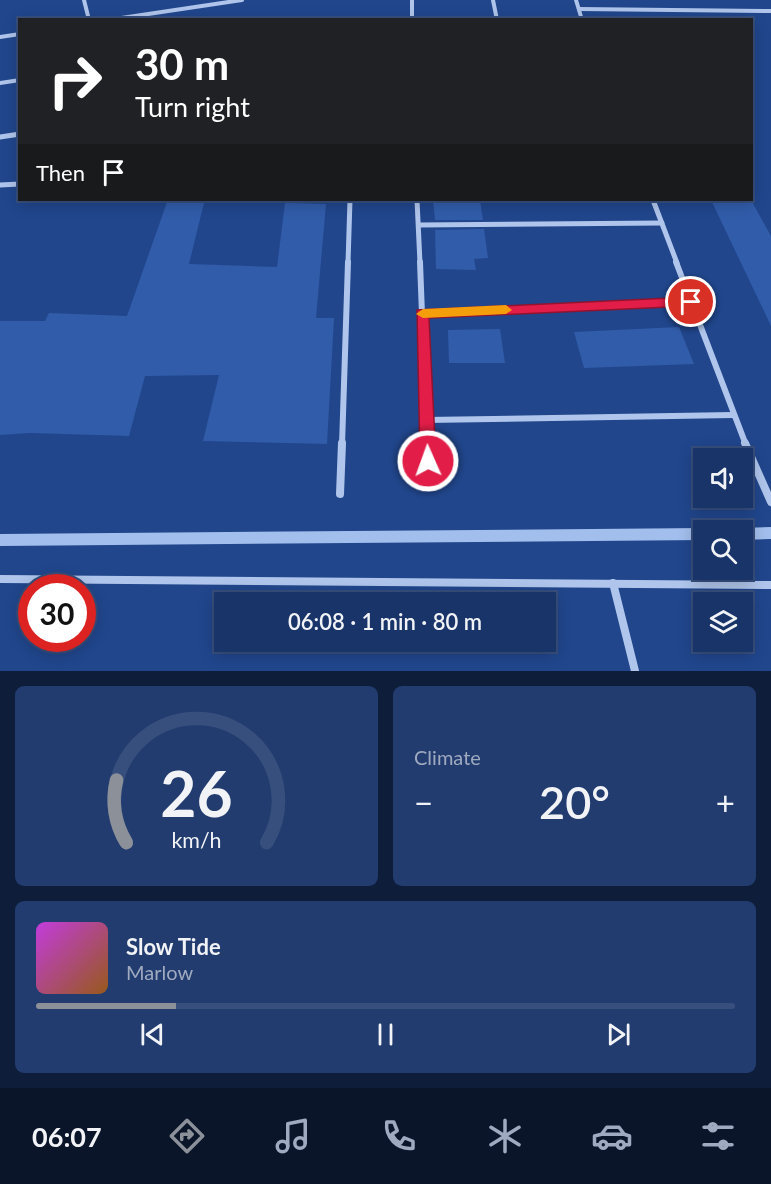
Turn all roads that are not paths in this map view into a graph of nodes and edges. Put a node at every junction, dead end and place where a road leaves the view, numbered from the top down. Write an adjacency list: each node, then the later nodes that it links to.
1 (84, 0): 8 (street)
2 (242, 0): 9 (street)
3 (412, 0): 10 (street)
4 (493, 0): 11 (street)
5 (576, 0): 6 (street)
6 (579, 9): 7 (street); 12 (street)
7 (771, 10)
8 (88, 18)
9 (121, 18)
10 (412, 18)
11 (497, 18)
12 (581, 18)
13 (18, 34): 14 (street)
14 (0, 37)
15 (18, 80): 16 (street)
16 (0, 83)
17 (18, 134): 18 (street)
18 (0, 137)
19 (18, 184): 20 (street)
20 (0, 185)
21 (350, 201): 31 (street)
22 (417, 201): 25 (street)
23 (653, 201): 24 (street)
24 (662, 223): 25 (street); 26 (street)
25 (418, 225): 27 (street)
26 (691, 302): 27 (street); 28 (street)
27 (422, 314): 29 (street)
28 (733, 415): 29 (street); 32 (street)
29 (426, 420): 30 (street)
30 (428, 461)
31 (340, 494)
32 (771, 502)
33 (0, 579): 34 (street)
34 (614, 583): 35 (street); 36 (street)
35 (771, 585)
36 (635, 671)

